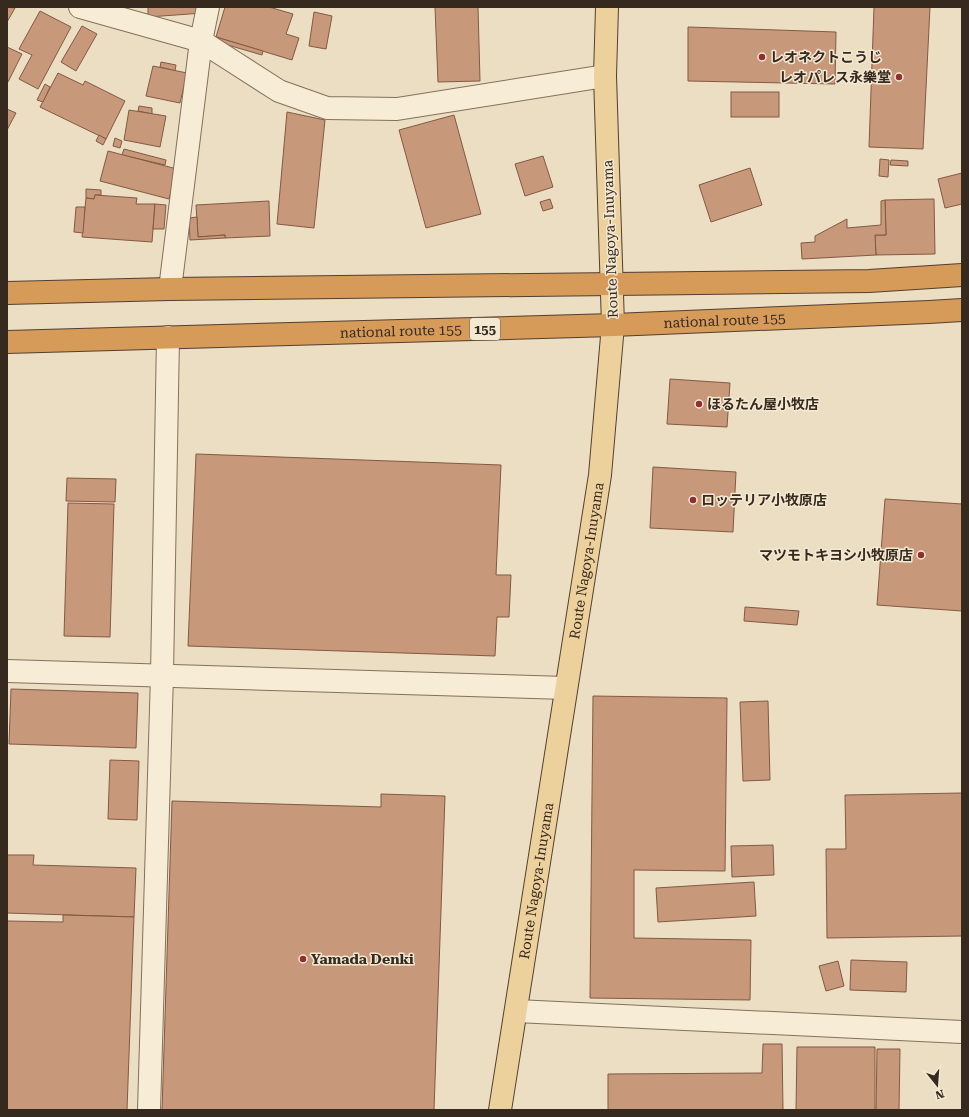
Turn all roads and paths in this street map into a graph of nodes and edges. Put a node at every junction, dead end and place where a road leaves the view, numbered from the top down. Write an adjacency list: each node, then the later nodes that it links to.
1 (80, 7): 4 (street)
2 (208, 7): 4 (street)
3 (607, 7): 5 (main road, Route Nagoya-Inuyama)
4 (201, 41): 5 (street); 8 (street)
5 (605, 76): 7 (main road, Route Nagoya-Inuyama)
6 (962, 275): 7 (highway)
7 (612, 283): 8 (highway); 11 (main road, Route Nagoya-Inuyama)
8 (170, 288): 9 (highway)
9 (7, 293)
10 (962, 310): 11 (highway, national route 155 / 155)
11 (613, 326): 12 (highway, national route 155 / 155); 16 (main road, Route Nagoya-Inuyama)
12 (168, 337): 13 (highway, national route 155 / 155); 15 (street)
13 (7, 342)
14 (7, 671): 15 (street)
15 (162, 675): 16 (street); 19 (street)
16 (566, 688): 17 (main road, Route Nagoya-Inuyama)
17 (516, 1011): 18 (street); 20 (main road, Route Nagoya-Inuyama)
18 (962, 1032)
19 (149, 1110)
20 (500, 1110)

